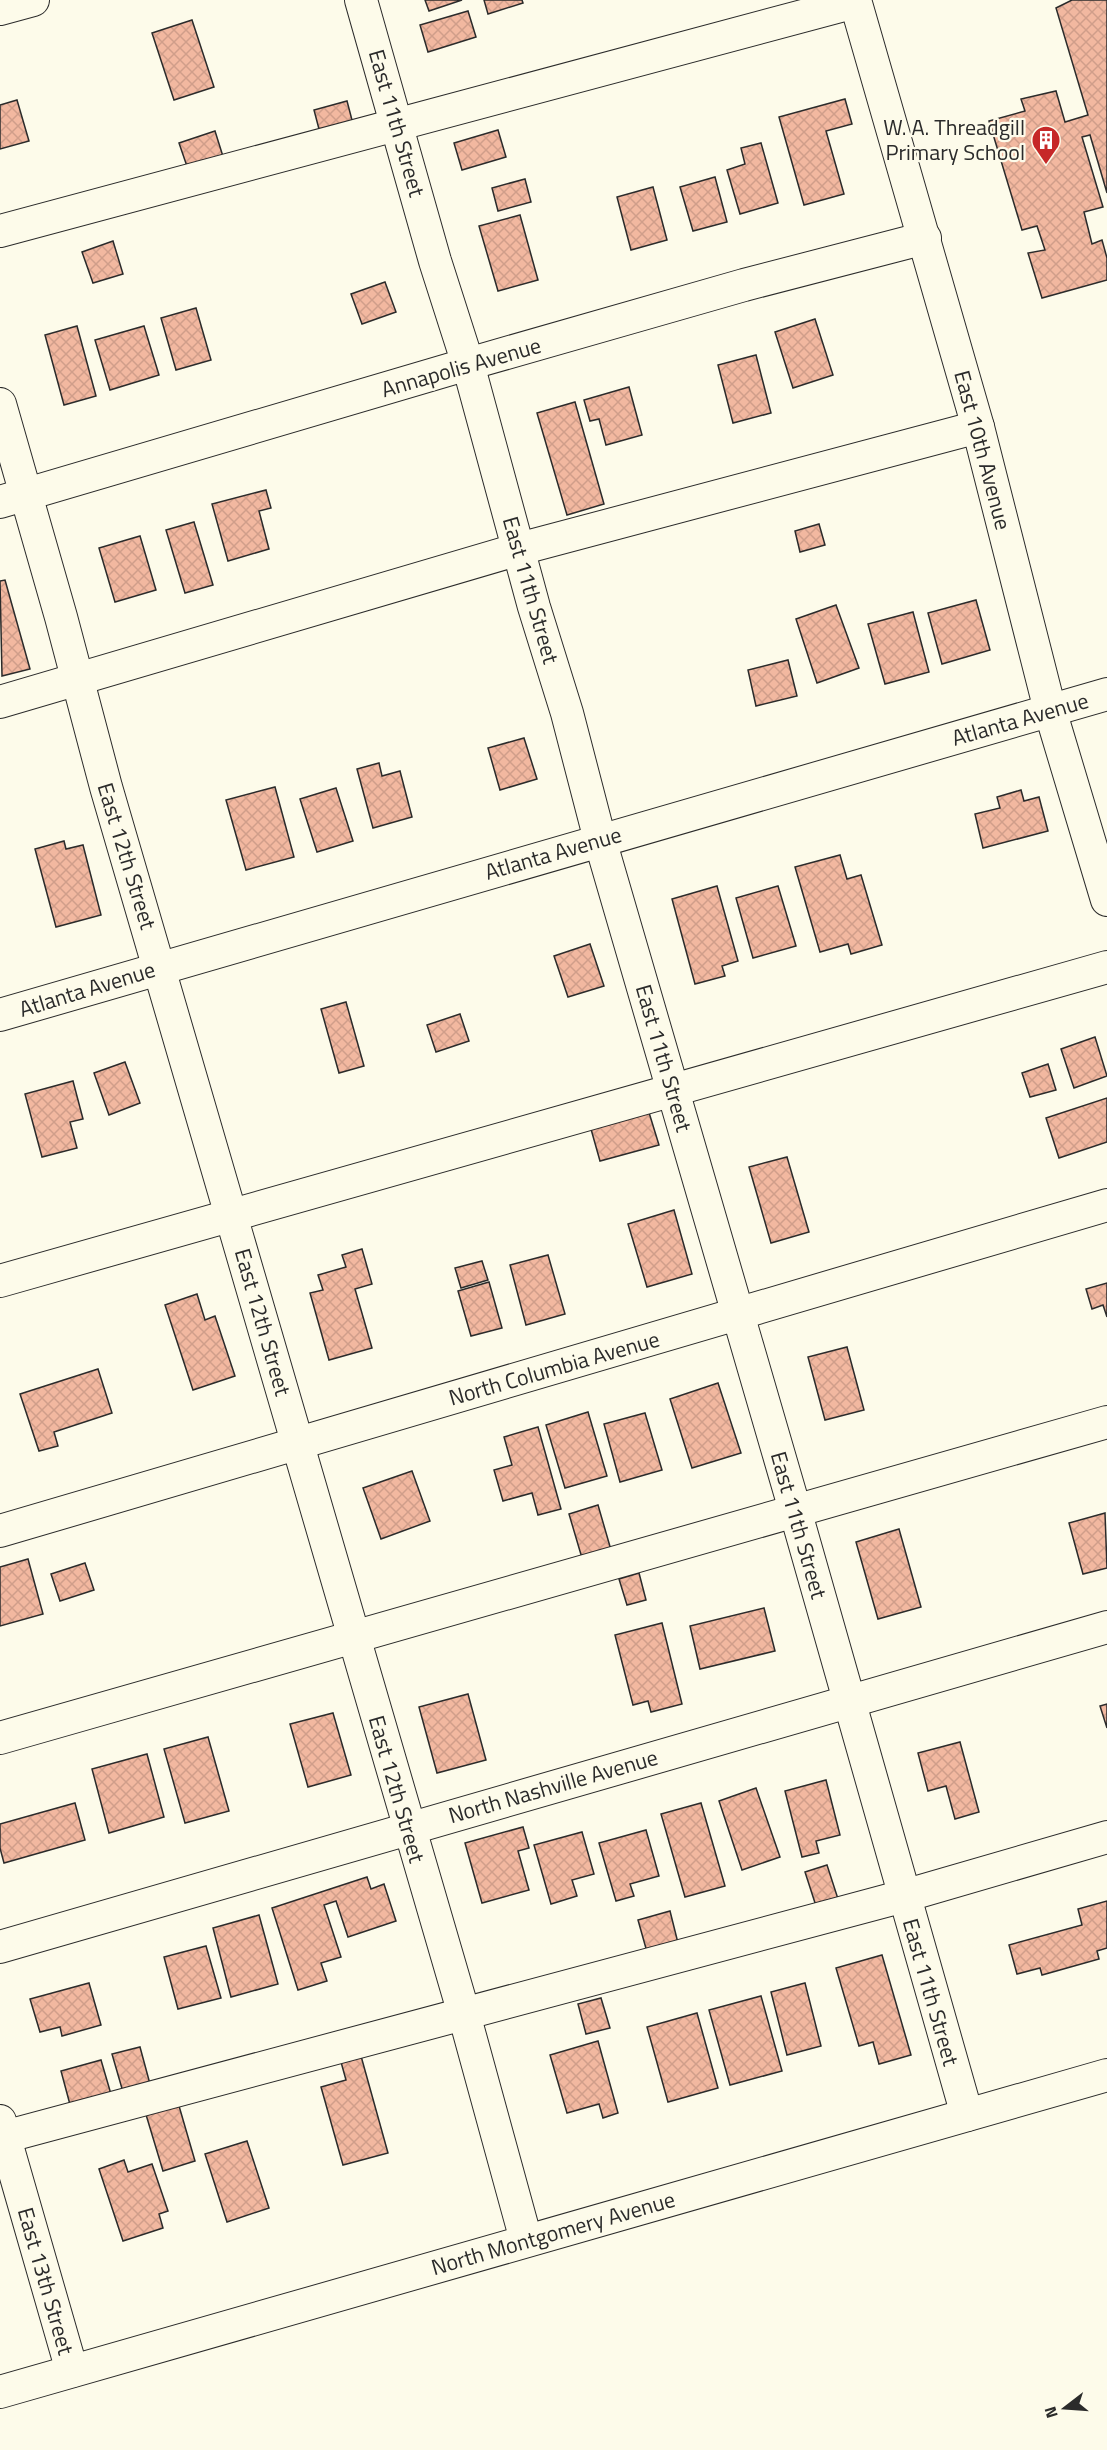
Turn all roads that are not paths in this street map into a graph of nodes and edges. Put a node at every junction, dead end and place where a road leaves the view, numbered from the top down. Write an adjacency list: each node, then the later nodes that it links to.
1 (33, 0): 4 (street)
2 (361, 0): 5 (street, East 11th Street)
3 (855, 1): 5 (street); 7 (street, East 10th Avenue)
4 (0, 9)
5 (397, 123): 6 (street); 8 (street, East 11th Street)
6 (0, 231)
7 (925, 238): 8 (street, Annapolis Avenue); 10 (street, East 10th Avenue)
8 (468, 364): 11 (street, Annapolis Avenue); 12 (street, East 11th Street)
9 (0, 404): 11 (street, East 12th Street)
10 (978, 427): 12 (street); 16 (street, East 10th Avenue)
11 (13, 498): 13 (street, East 12th Street)
12 (519, 549): 13 (street); 17 (street, East 11th Street)
13 (78, 680): 15 (street); 19 (street, East 12th Street)
14 (1107, 694): 16 (street, Atlanta Avenue)
15 (0, 702)
16 (1050, 710): 17 (street, Atlanta Avenue); 18 (street, East 10th Avenue)
17 (600, 840): 19 (street, Atlanta Avenue); 22 (street, East 11th Street)
18 (1107, 900)
19 (160, 967): 21 (street, Atlanta Avenue); 24 (street, East 12th Street)
20 (1107, 967): 22 (street)
21 (0, 1015)
22 (673, 1089): 24 (street); 26 (street, East 11th Street)
23 (1107, 1205): 26 (street, North Columbia Avenue)
24 (232, 1214): 25 (street); 28 (street, East 12th Street)
25 (0, 1281)
26 (737, 1314): 28 (street, North Columbia Avenue); 29 (street, East 11th Street)
27 (1107, 1422): 29 (street)
28 (297, 1444): 30 (street, North Columbia Avenue); 32 (street, East 12th Street)
29 (795, 1510): 32 (street); 33 (street, East 11th Street)
30 (0, 1531)
31 (1107, 1627): 33 (street, North Nashville Avenue)
32 (354, 1639): 34 (street); 35 (street, East 12th Street)
33 (849, 1702): 35 (street, North Nashville Avenue); 37 (street, East 11th Street)
34 (0, 1738)
35 (408, 1827): 38 (street, North Nashville Avenue); 39 (street, East 12th Street)
36 (1107, 1837): 37 (street)
37 (904, 1896): 39 (street); 41 (street, East 11th Street)
38 (0, 1947)
39 (464, 2014): 42 (street); 43 (street, East 12th Street)
40 (1107, 2075): 41 (street, North Montgomery Avenue)
41 (967, 2115): 43 (street, North Montgomery Avenue)
42 (2, 2132): 44 (street, East 13th Street)
43 (526, 2240): 44 (street, North Montgomery Avenue)
44 (72, 2371): 45 (street, North Montgomery Avenue)
45 (0, 2392)

